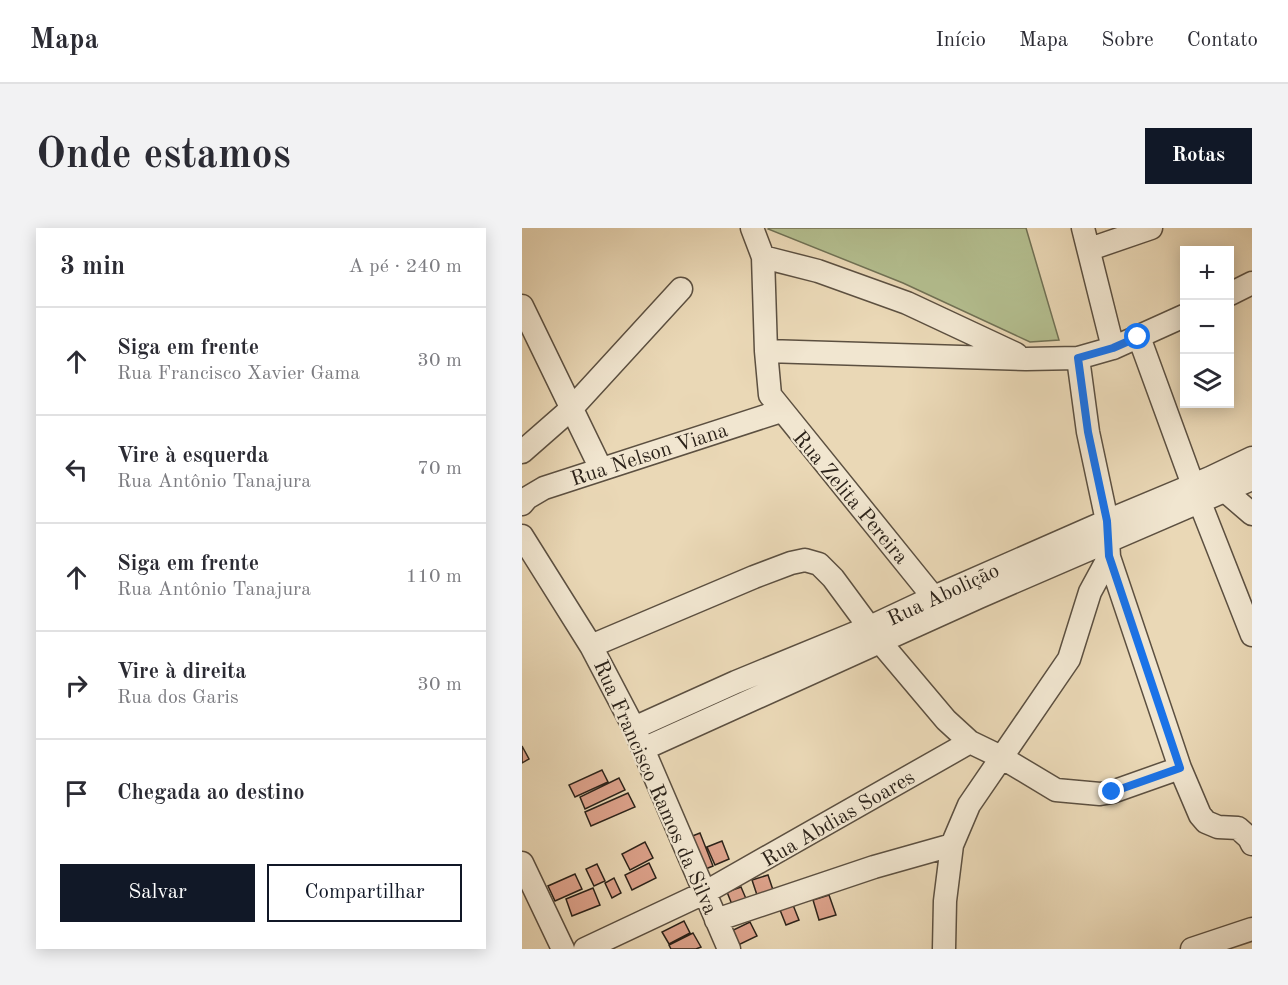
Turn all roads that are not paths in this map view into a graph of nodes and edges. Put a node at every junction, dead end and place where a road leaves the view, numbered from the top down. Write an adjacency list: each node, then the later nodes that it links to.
1 (752, 228): 4 (street)
2 (1151, 228): 3 (street)
3 (1087, 239): 11 (street)
4 (764, 258): 12 (street); 14 (street)
5 (1252, 283): 7 (street)
6 (681, 289): 16 (street)
7 (1234, 292)
8 (522, 306): 16 (street)
9 (1180, 318): 10 (street)
10 (1138, 337): 11 (street); 21 (street)
11 (1113, 348): 13 (street)
12 (766, 351): 14 (street); 15 (street)
13 (1078, 358): 14 (street); 25 (street)
14 (1026, 359)
15 (775, 403): 19 (street, Rua Nelson Viana); 26 (street, Rua Zelita Pereira)
16 (571, 409): 17 (street); 19 (street)
17 (522, 452)
18 (1252, 458): 21 (street, Rua Abolição)
19 (601, 469): 22 (street, Rua Nelson Viana)
20 (1252, 479): 21 (street, Rua Abolição)
21 (1207, 490): 23 (street); 25 (street, Rua Abolição); 28 (street)
22 (522, 504)
23 (1252, 514)
24 (522, 536): 29 (street, Rua Francisco Ramos da Silva)
25 (1108, 540): 26 (street, Rua Abolição); 33 (street); 34 (street)
26 (940, 605): 27 (street, Rua Abolição)
27 (876, 635): 29 (street); 30 (street, Rua Abolição); 31 (street); 32 (street, Rua Abolição)
28 (1252, 635)
29 (591, 646): 30 (street, Rua Francisco Ramos da Silva)
30 (634, 728): 32 (street, Rua Francisco Ramos da Silva)
31 (970, 742): 33 (street); 38 (street, Rua Abdias Soares)
32 (643, 749): 38 (street, Rua Francisco Ramos da Silva)
33 (1001, 757): 34 (street); 35 (street)
34 (1180, 768): 36 (street)
35 (952, 844): 39 (street); 44 (street)
36 (1252, 844)
37 (522, 863): 41 (street)
38 (704, 893): 39 (street, Rua Francisco Ramos da Silva); 42 (street, Rua Abdias Soares)
39 (716, 920): 43 (street, Rua Francisco Ramos da Silva)
40 (1252, 929): 45 (street)
41 (563, 949)
42 (585, 949)
43 (729, 949)
44 (944, 949)
45 (1192, 949)

